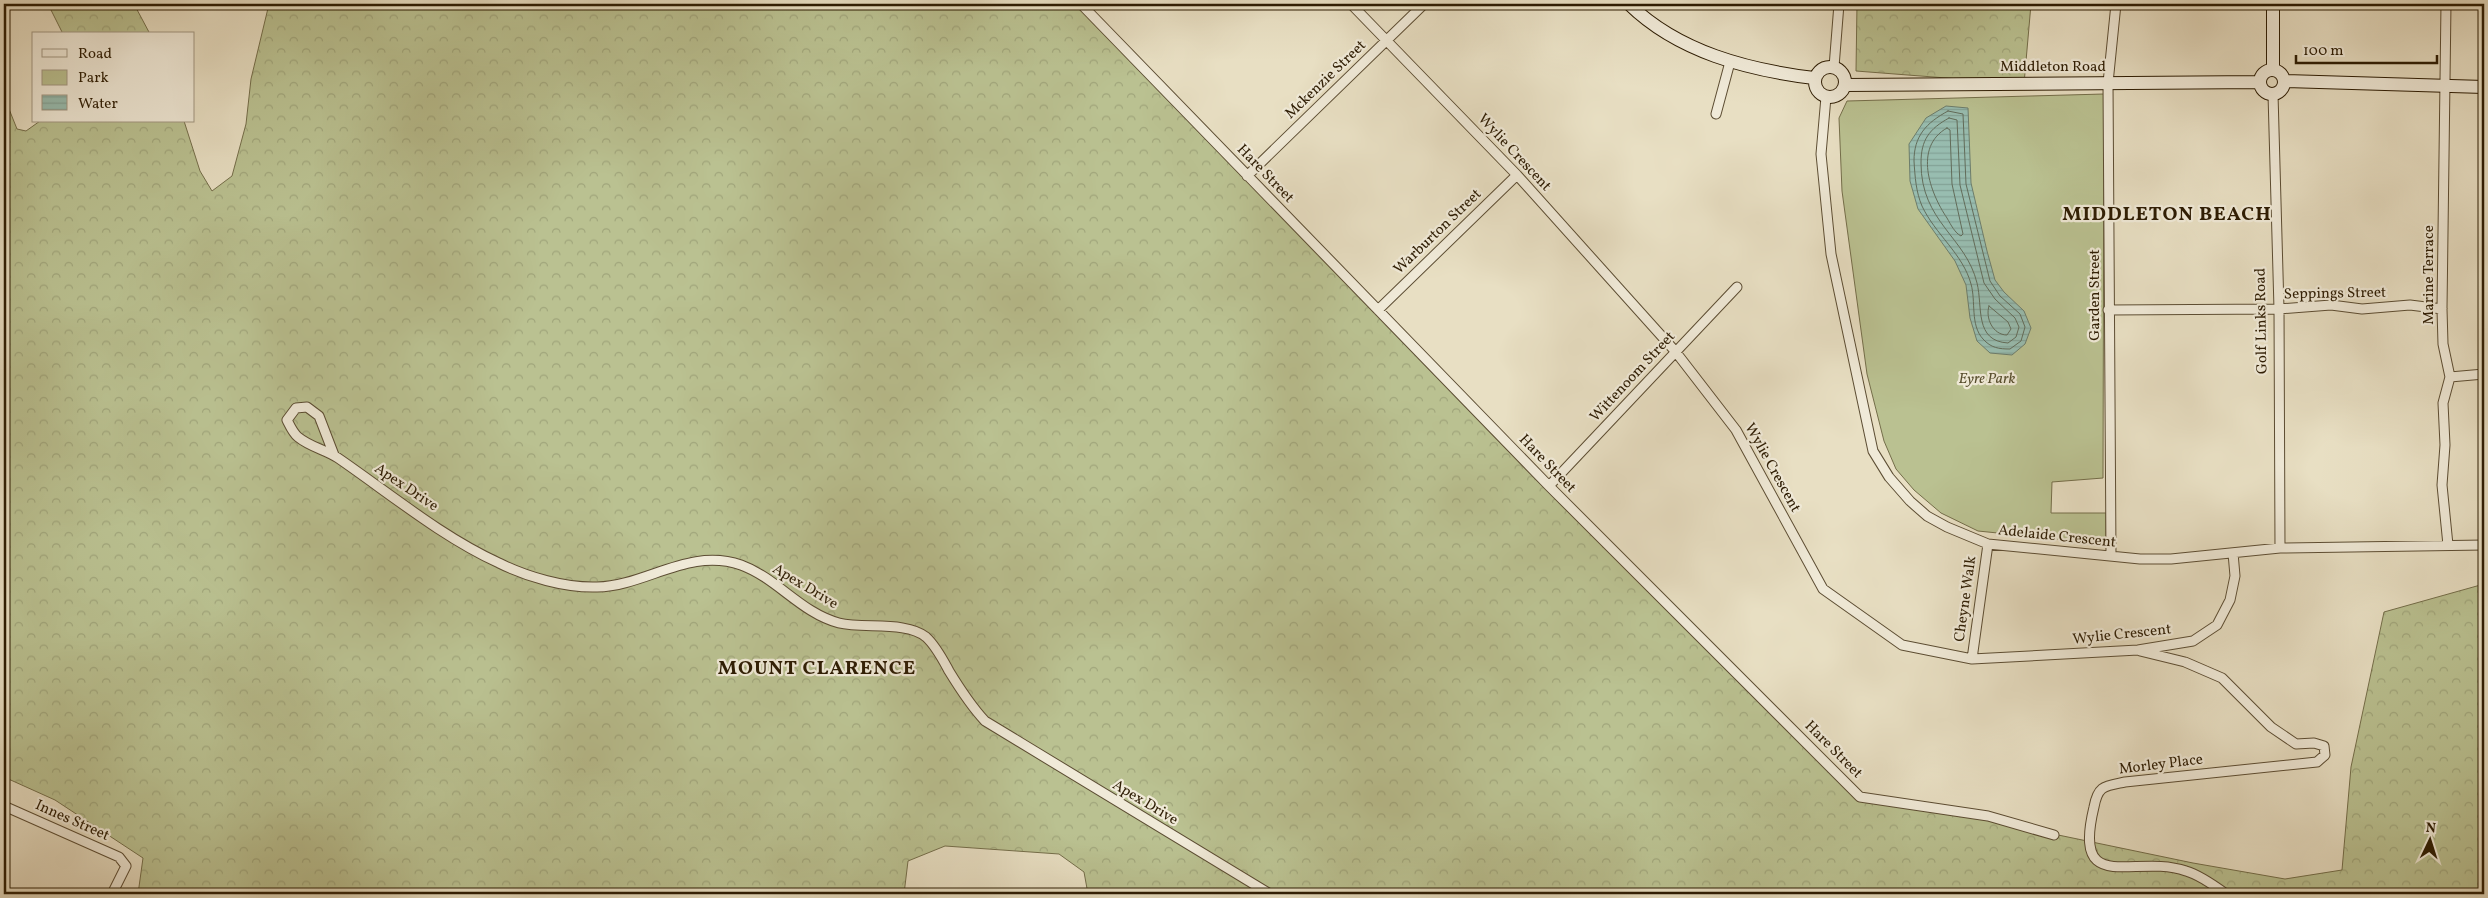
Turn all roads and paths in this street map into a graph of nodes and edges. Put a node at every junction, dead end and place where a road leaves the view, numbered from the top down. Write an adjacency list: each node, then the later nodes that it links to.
1 (1081, 4): 24 (street, Hare Street)
2 (1351, 4): 9 (street, Wylie Crescent)
3 (1424, 4): 9 (street, Mckenzie Street)
4 (1628, 4): 10 (main road)
5 (1839, 4): 11 (street)
6 (2116, 4): 16 (street, Garden Street)
7 (2273, 4): 12 (main road)
8 (2446, 4): 18 (street, Marine Terrace)
9 (1388, 39): 23 (street, Wylie Crescent); 24 (street, Mckenzie Street)
10 (1730, 62): 13 (main road); 22 (street)
11 (1834, 67): 13 (main road); 17 (main road)
12 (2273, 70): 14 (main road); 15 (main road)
13 (1814, 78): 21 (main road)
14 (2285, 81): 18 (main road); 20 (main road)
15 (2260, 82): 16 (main road, Middleton Road); 20 (main road)
16 (2108, 83): 17 (main road, Middleton Road); 29 (street, Garden Street)
17 (1845, 85): 21 (main road)
18 (2445, 86): 19 (main road); 27 (street, Marine Terrace)
19 (2484, 87)
20 (2273, 94): 26 (street, Golf Links Road)
21 (1826, 97): 35 (street, Adelaide Crescent)
22 (1716, 114)
23 (1517, 175): 28 (street, Warburton Street); 30 (street, Wylie Crescent)
24 (1247, 176): 28 (street, Hare Street)
25 (1737, 287): 30 (street, Wittenoom Street)
26 (2279, 309): 27 (street, Seppings Street); 29 (street, Seppings Street); 38 (street, Golf Links Road)
27 (2442, 309): 32 (street, Marine Terrace)
28 (1378, 310): 34 (street, Hare Street)
29 (2108, 310): 40 (street, Garden Street)
30 (1675, 351): 34 (street, Wittenoom Street); 42 (street, Wylie Crescent)
31 (2484, 374): 32 (street)
32 (2450, 377): 36 (street, Marine Terrace)
33 (334, 455): 33 (street, Apex Drive); 46 (street, Apex Drive)
34 (1549, 486): 44 (street, Hare Street)
35 (1988, 544): 40 (street, Adelaide Crescent); 42 (street, Cheyne Walk)
36 (2448, 545): 37 (street, Adelaide Crescent); 38 (street, Adelaide Crescent)
37 (2484, 545)
38 (2280, 548): 39 (street, Adelaide Crescent)
39 (2234, 553): 40 (street, Adelaide Crescent); 41 (street, Wylie Crescent)
40 (2111, 556)
41 (2138, 650): 42 (street, Wylie Crescent); 47 (street, Morley Place)
42 (1972, 659)
43 (4, 806): 45 (street, Innes Street)
44 (2054, 835)
45 (112, 894)
46 (1270, 894)
47 (2226, 894)

